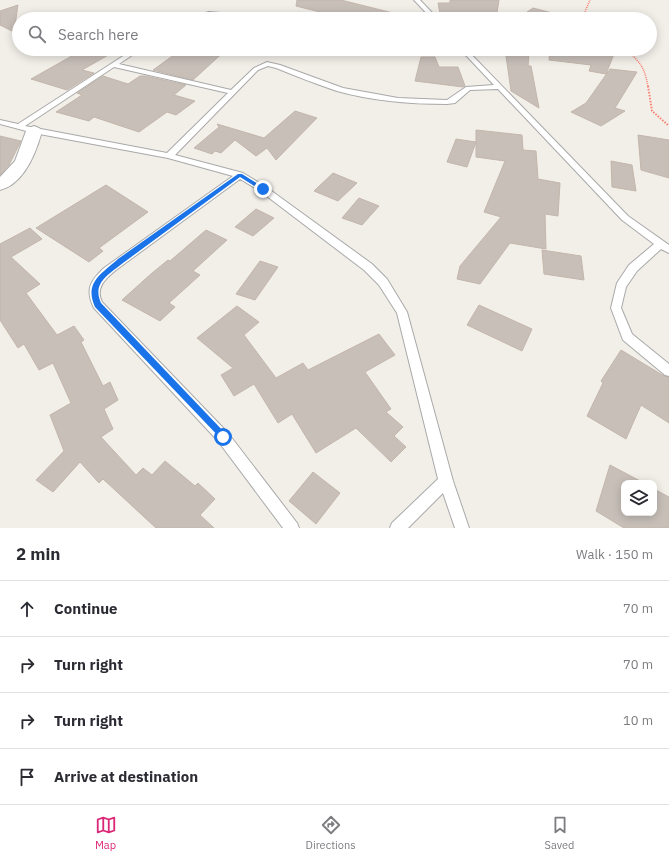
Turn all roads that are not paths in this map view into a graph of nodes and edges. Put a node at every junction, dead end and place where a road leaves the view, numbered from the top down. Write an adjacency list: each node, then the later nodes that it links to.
1 (417, 0): 2 (lane)
2 (428, 12)
3 (127, 56): 5 (lane)
4 (470, 56): 6 (lane)
5 (113, 65): 7 (lane); 9 (lane)
6 (499, 87): 7 (lane); 13 (lane)
7 (231, 92): 10 (lane)
8 (0, 122): 9 (lane)
9 (27, 129): 10 (lane); 12 (street)
10 (169, 156): 11 (lane)
11 (240, 175): 15 (lane); 16 (lane)
12 (0, 185)
13 (665, 247): 14 (lane)
14 (669, 371)
15 (446, 481): 17 (lane); 18 (lane)
16 (292, 528)
17 (397, 528)
18 (462, 528)

